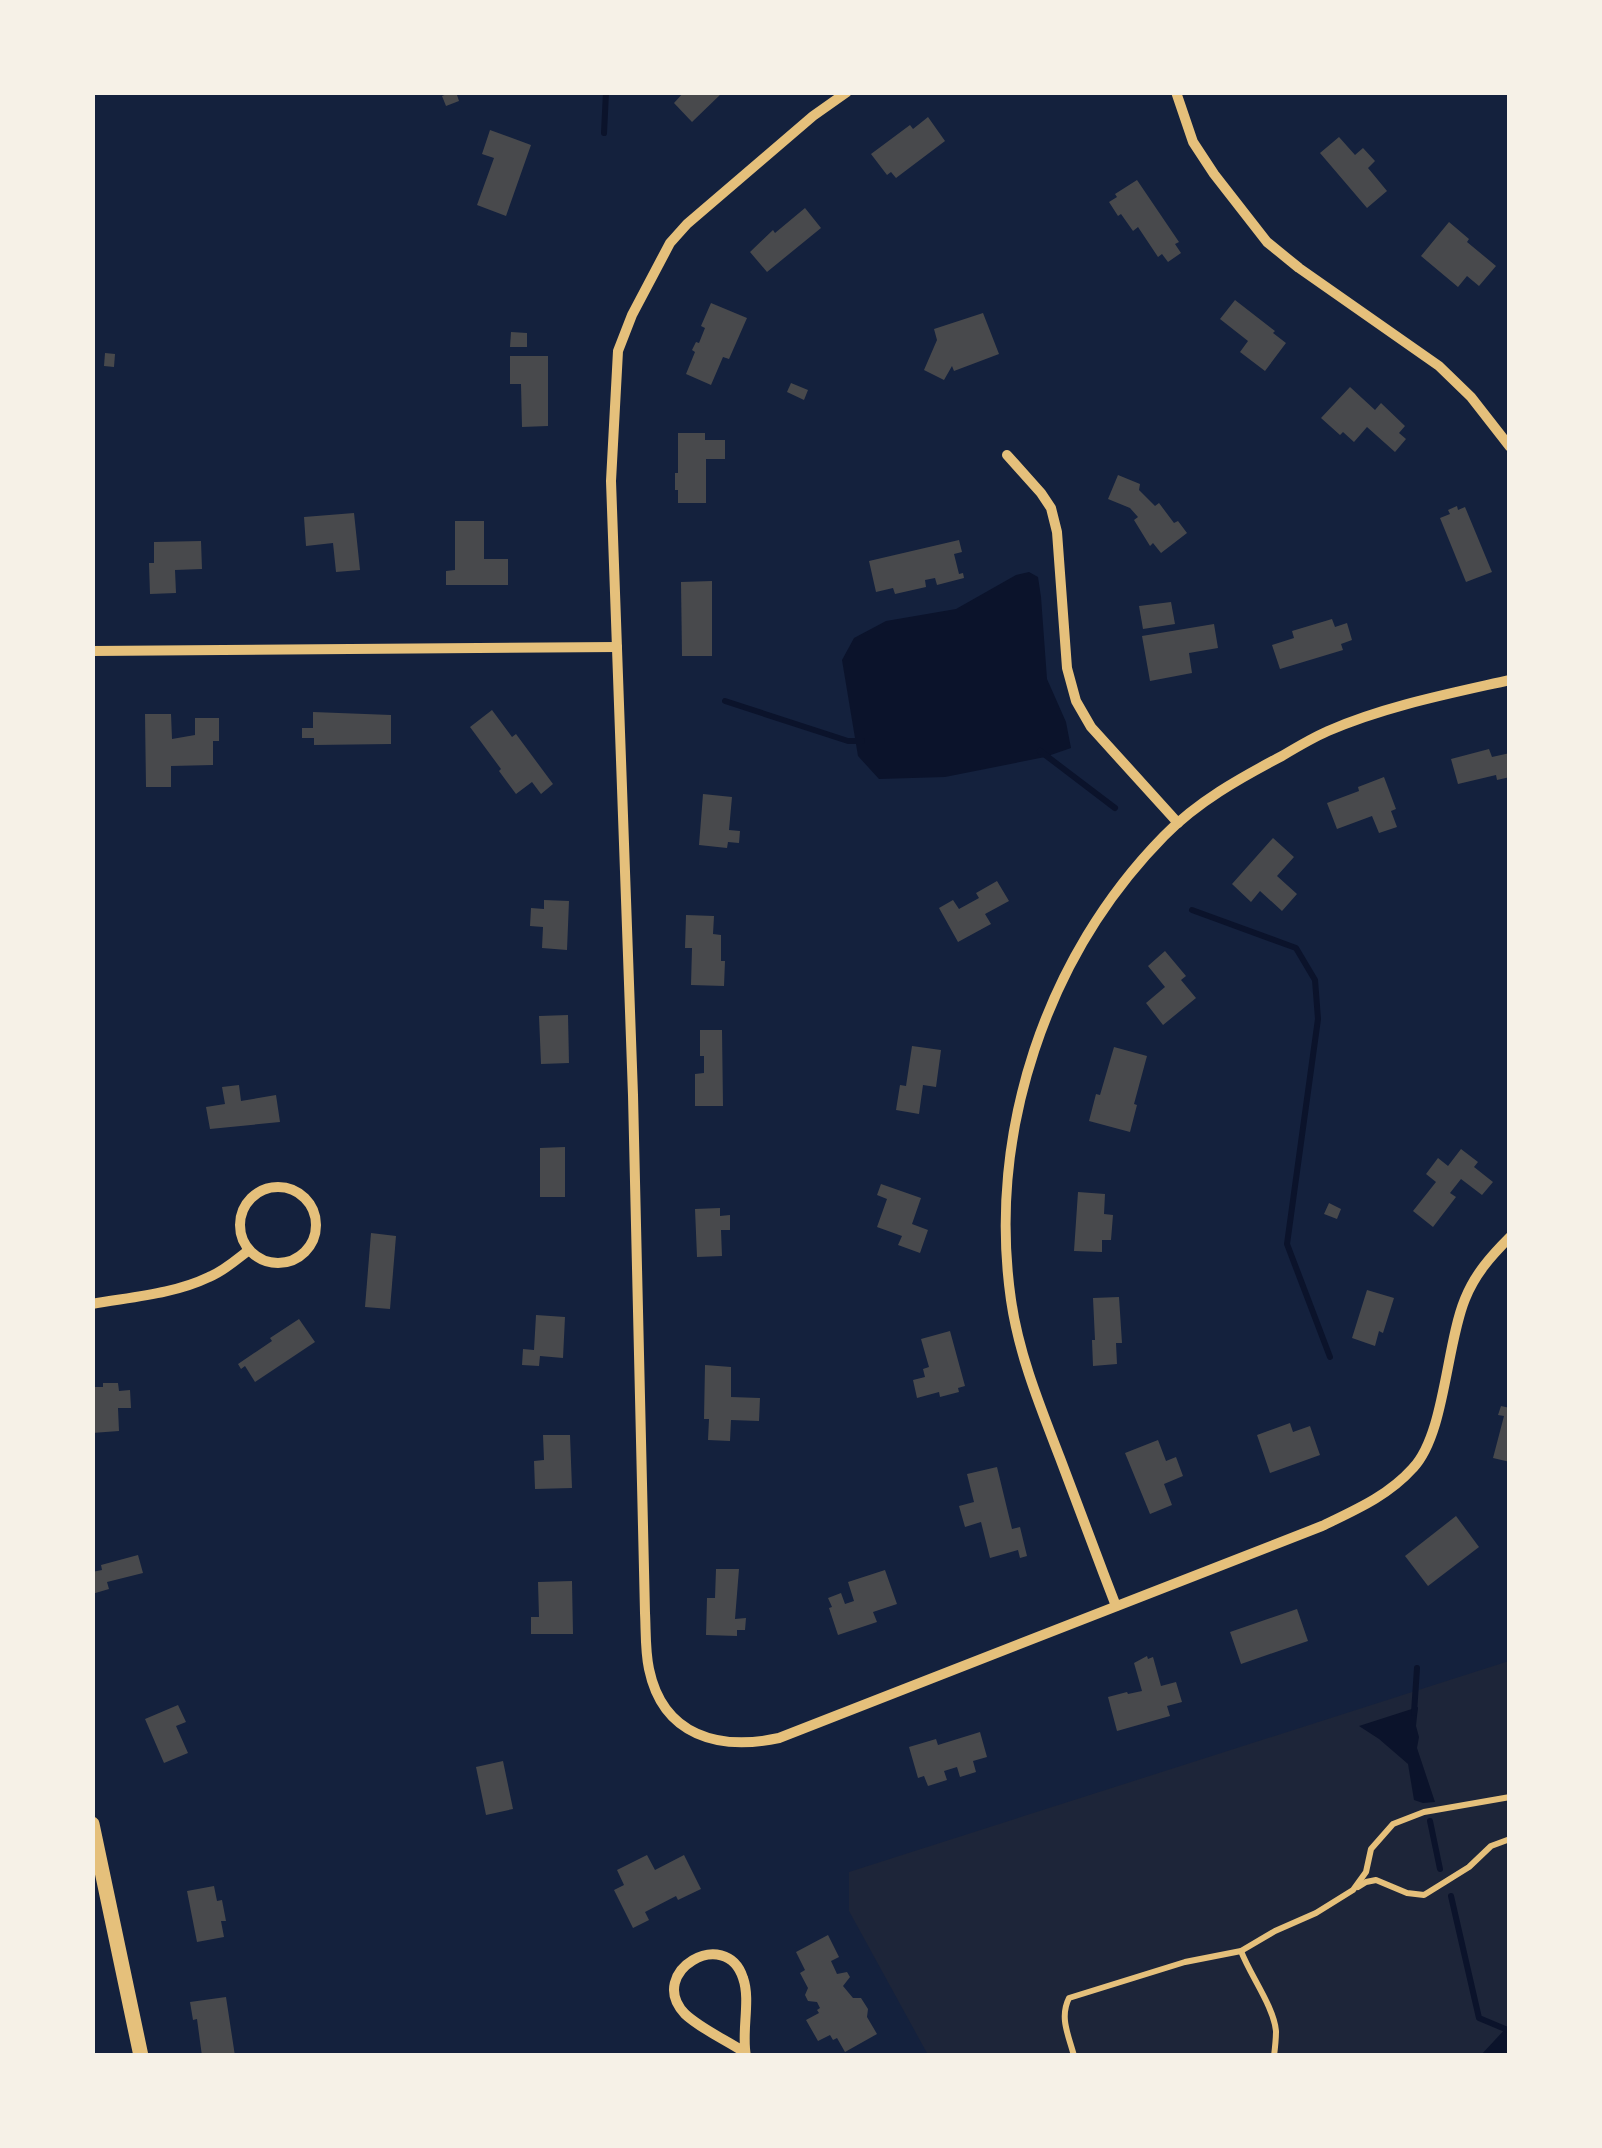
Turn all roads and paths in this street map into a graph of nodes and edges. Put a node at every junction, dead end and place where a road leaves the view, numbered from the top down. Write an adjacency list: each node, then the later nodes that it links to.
1 (846, 92): 5 (street)
2 (1176, 92): 3 (street)
3 (1510, 447)
4 (1007, 455): 8 (street)
5 (617, 646): 6 (street); 12 (street)
6 (92, 651)
7 (1510, 680): 8 (street)
8 (1178, 823): 12 (street)
9 (1510, 1237): 12 (street)
10 (249, 1250): 10 (street); 11 (street)
11 (92, 1304)
12 (1116, 1606)
13 (1510, 1796): 16 (lane)
14 (92, 1824): 19 (main road)
15 (1510, 1839): 16 (lane)
16 (1353, 1890): 17 (lane)
17 (1240, 1950): 20 (lane); 21 (lane)
18 (745, 2054): 18 (street)
19 (140, 2056)
20 (1074, 2056)
21 (1274, 2056)

